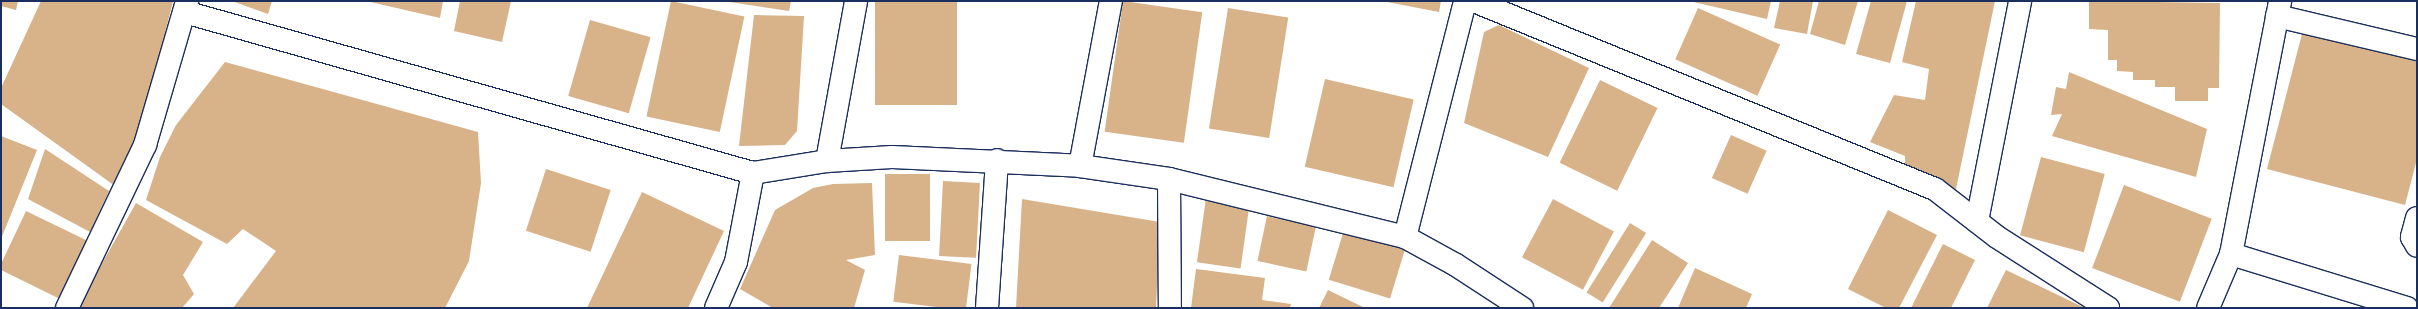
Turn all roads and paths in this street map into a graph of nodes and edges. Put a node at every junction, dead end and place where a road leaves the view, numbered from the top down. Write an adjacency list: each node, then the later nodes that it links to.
1 (856, 1): 10 (street)
2 (1111, 1): 11 (street)
3 (1465, 1): 16 (street)
4 (1474, 1): 15 (street)
5 (2020, 1): 15 (street)
6 (186, 7): 12 (street); 19 (street)
7 (2278, 9): 8 (street); 18 (street)
8 (2417, 49)
9 (997, 160): 10 (street); 11 (street); 21 (street)
10 (827, 161): 12 (street)
11 (1080, 166): 13 (street)
12 (753, 173): 20 (street)
13 (1169, 179): 16 (street); 22 (street)
14 (2417, 218): 17 (street)
15 (1977, 221): 24 (street)
16 (1405, 237): 23 (street)
17 (2417, 246)
18 (2231, 254): 25 (street); 26 (street)
19 (67, 308)
20 (716, 308)
21 (986, 308)
22 (1170, 308)
23 (1522, 308)
24 (2108, 308)
25 (2208, 308)
26 (2407, 308)

